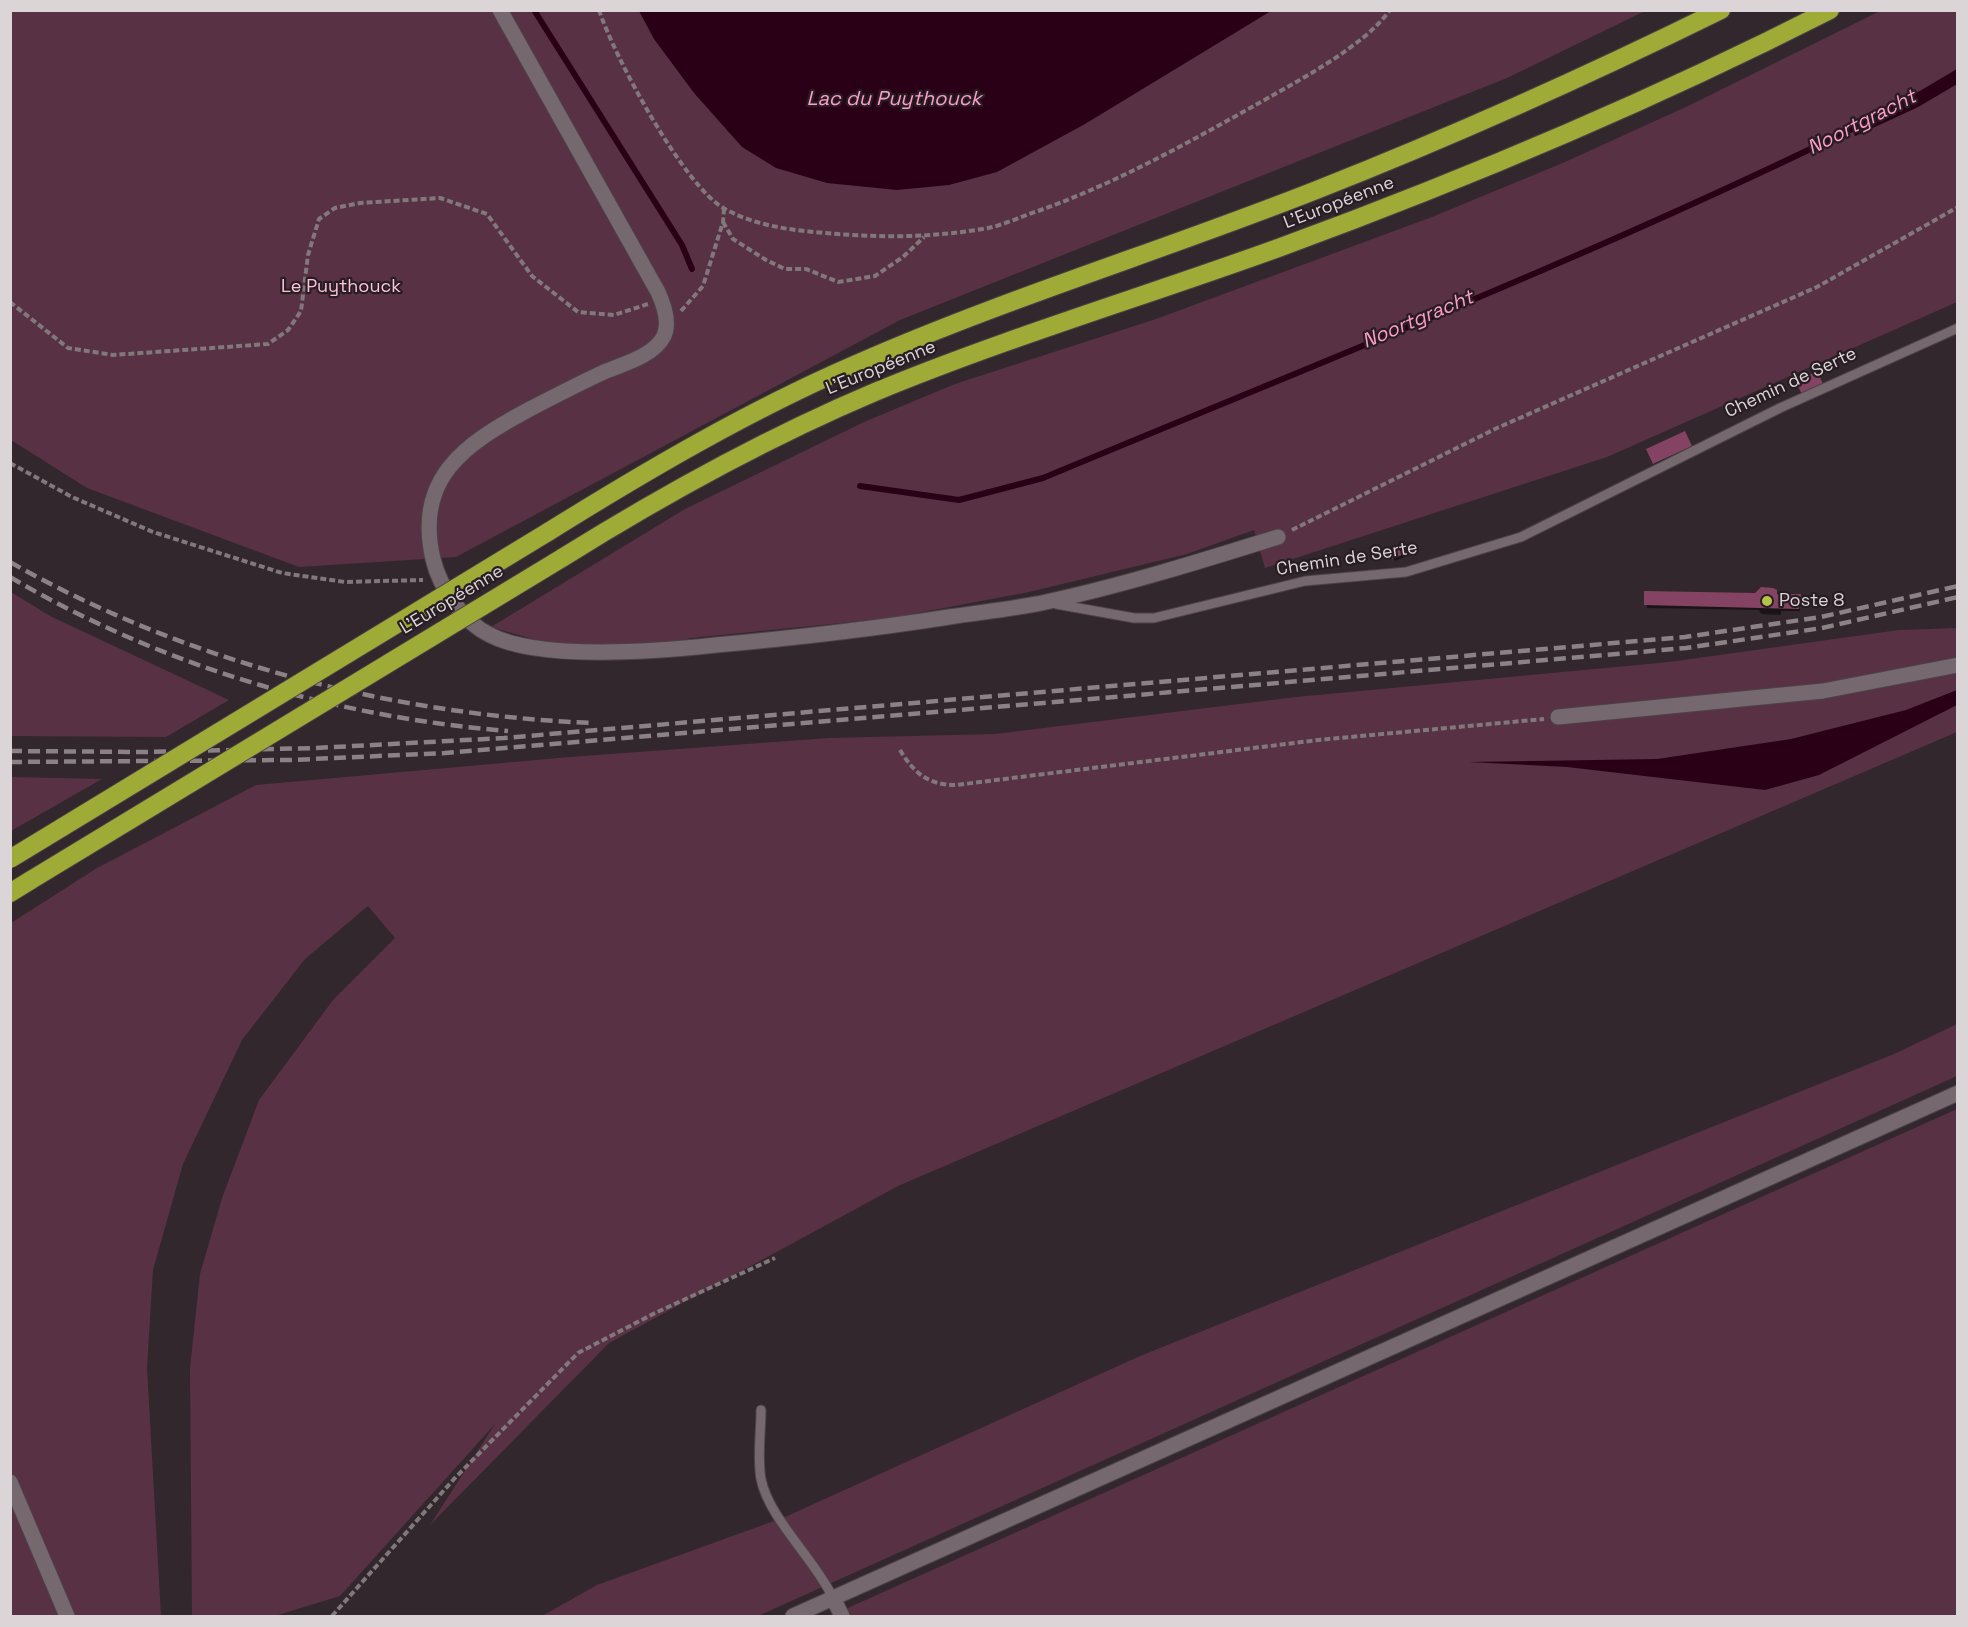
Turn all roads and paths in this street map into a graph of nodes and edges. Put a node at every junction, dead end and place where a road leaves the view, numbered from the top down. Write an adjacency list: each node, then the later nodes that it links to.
1 (500, 10): 11 (street)
2 (599, 10): 7 (path)
3 (1390, 10): 9 (path)
4 (1721, 10): 21 (highway, L'Européenne, bridge)
5 (1830, 10): 22 (highway, L'Européenne, bridge)
6 (1958, 207): 15 (path)
7 (724, 209): 8 (path); 9 (path)
8 (723, 222): 9 (path); 12 (path)
9 (926, 236)
10 (10, 302): 11 (path)
11 (663, 303): 12 (street)
12 (667, 326): 16 (street, Chemin de Serte)
13 (1958, 328): 17 (lane, Chemin de Serte)
14 (10, 463): 16 (path)
15 (1278, 537): 17 (street)
16 (439, 579): 17 (street, Chemin de Serte)
17 (1043, 603)
18 (1958, 665): 19 (street)
19 (1558, 717): 20 (path)
20 (900, 750)
21 (10, 859)
22 (10, 893)
23 (1958, 1093): 27 (street)
24 (775, 1258): 29 (path)
25 (761, 1410): 27 (lane)
26 (10, 1482): 28 (street)
27 (833, 1598): 30 (street); 31 (street)
28 (67, 1617)
29 (332, 1617)
30 (792, 1617)
31 (842, 1617)

